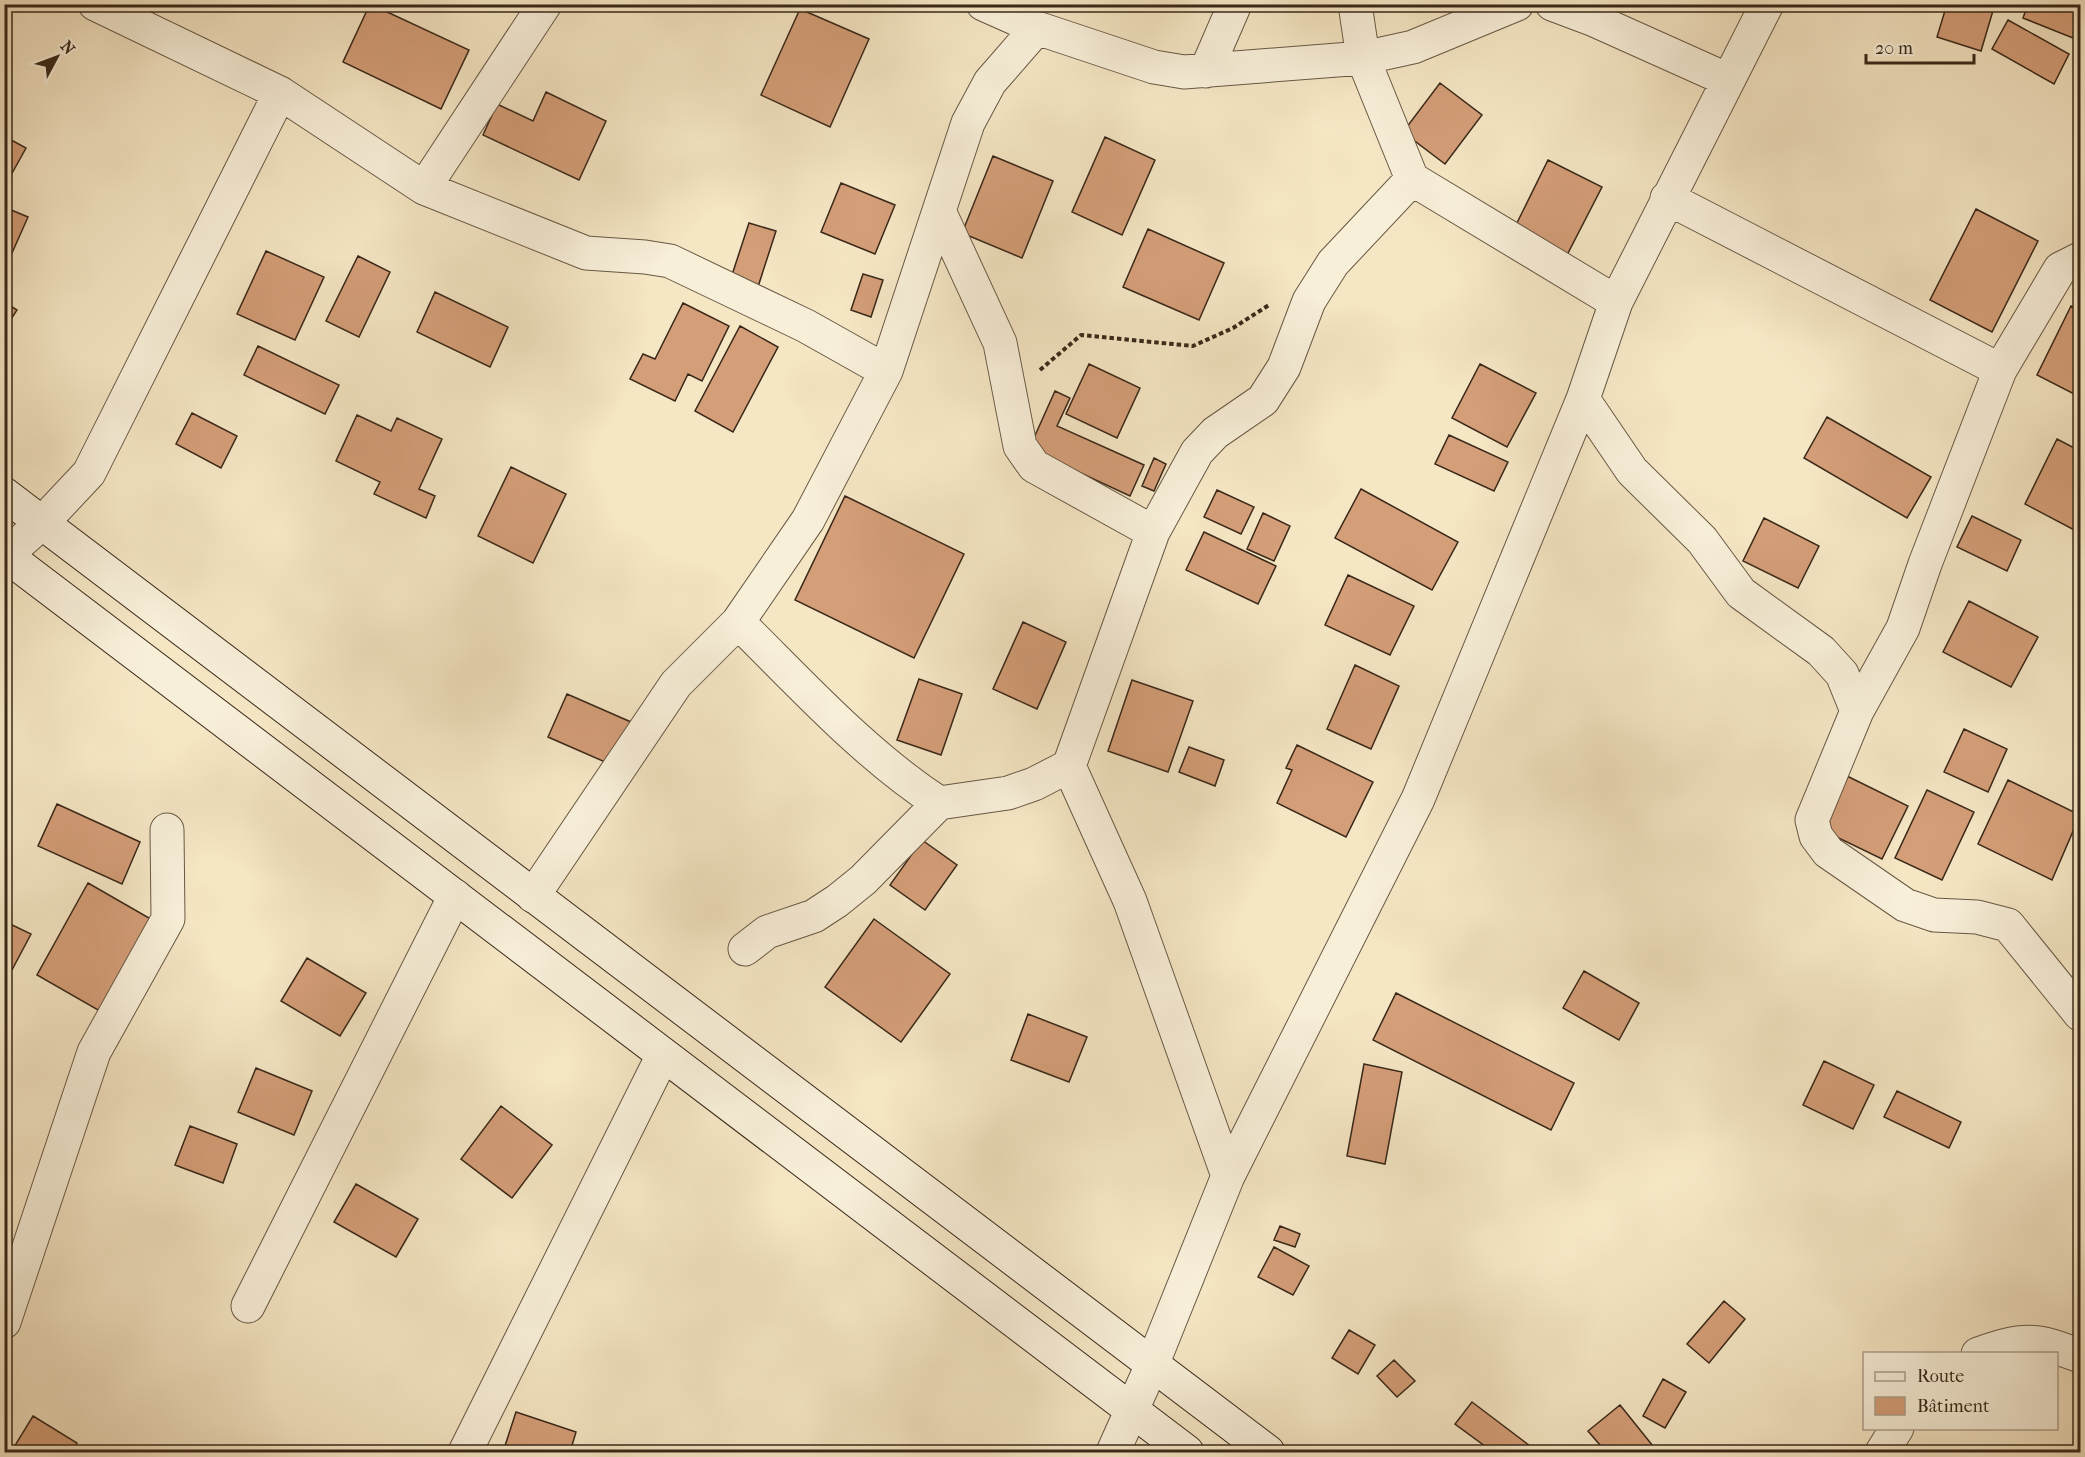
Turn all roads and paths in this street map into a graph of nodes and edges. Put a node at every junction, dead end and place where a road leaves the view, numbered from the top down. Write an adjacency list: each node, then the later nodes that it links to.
1 (95, 4): 13 (street)
2 (545, 4): 15 (street)
3 (983, 4): 9 (street)
4 (1235, 4): 11 (street)
5 (1355, 4): 10 (street)
6 (1517, 4): 10 (street)
7 (1552, 4): 12 (street)
8 (1767, 4): 12 (street)
9 (1037, 28): 11 (street); 17 (street)
10 (1363, 58): 11 (street); 14 (street)
11 (1206, 71)
12 (1728, 80): 16 (street)
13 (280, 93): 15 (street); 26 (street)
14 (1412, 179): 20 (street); 27 (street)
15 (424, 188): 23 (street)
16 (1667, 198): 20 (street); 22 (street)
17 (940, 213): 23 (street); 27 (street)
18 (2080, 259): 22 (street)
19 (1273, 302): 21 (path)
20 (1616, 302): 24 (street)
21 (1039, 370)
22 (2000, 370): 30 (street)
23 (886, 371): 29 (street)
24 (1583, 399): 30 (street); 39 (street)
25 (4, 494): 26 (street)
26 (44, 522): 28 (street); 35 (street)
27 (1153, 532): 31 (street)
28 (5, 554): 34 (street)
29 (738, 622): 32 (street); 35 (street)
30 (1857, 711): 37 (street)
31 (1069, 766): 32 (street); 39 (street)
32 (939, 802): 36 (street)
33 (167, 831): 41 (street)
34 (454, 896): 38 (street); 40 (street)
35 (533, 896): 44 (street)
36 (745, 949)
37 (2079, 1009)
38 (663, 1055): 45 (street); 47 (street)
39 (1228, 1176): 44 (street)
40 (248, 1306)
41 (4, 1322)
42 (1981, 1352): 43 (street)
43 (2080, 1356)
44 (1152, 1365): 45 (street); 50 (street)
45 (1132, 1411): 48 (street); 49 (street)
46 (1896, 1430): 51 (street)
47 (465, 1452)
48 (1113, 1452)
49 (1187, 1452)
50 (1268, 1452)
51 (1882, 1452)

